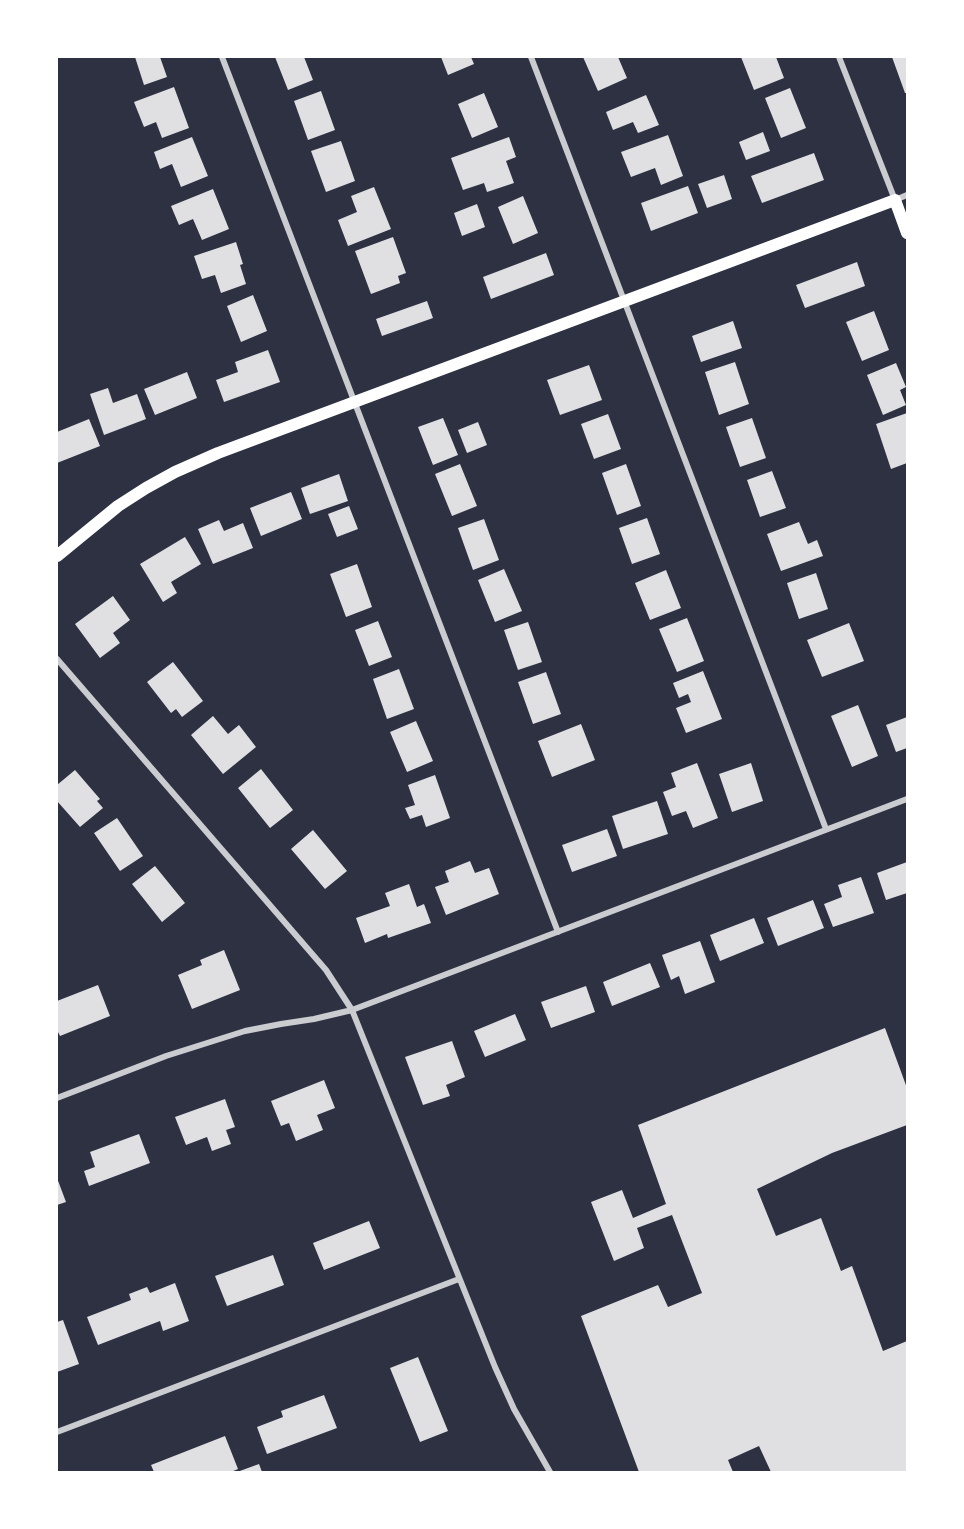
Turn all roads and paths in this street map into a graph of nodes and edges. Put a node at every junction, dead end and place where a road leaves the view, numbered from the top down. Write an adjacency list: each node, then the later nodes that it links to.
1 (222, 57): 8 (street)
2 (531, 57): 7 (street)
3 (839, 57): 5 (street)
4 (907, 195): 5 (street)
5 (895, 200): 6 (main road); 7 (main road)
6 (907, 232)
7 (625, 300): 8 (main road); 12 (street)
8 (356, 403): 9 (main road); 13 (street)
9 (57, 556)
10 (57, 658): 14 (street)
11 (907, 799): 12 (street)
12 (826, 829): 13 (street)
13 (558, 932): 14 (street)
14 (352, 1010): 15 (street); 16 (street)
15 (57, 1098)
16 (459, 1280): 17 (street); 18 (street)
17 (57, 1432)
18 (550, 1472)

